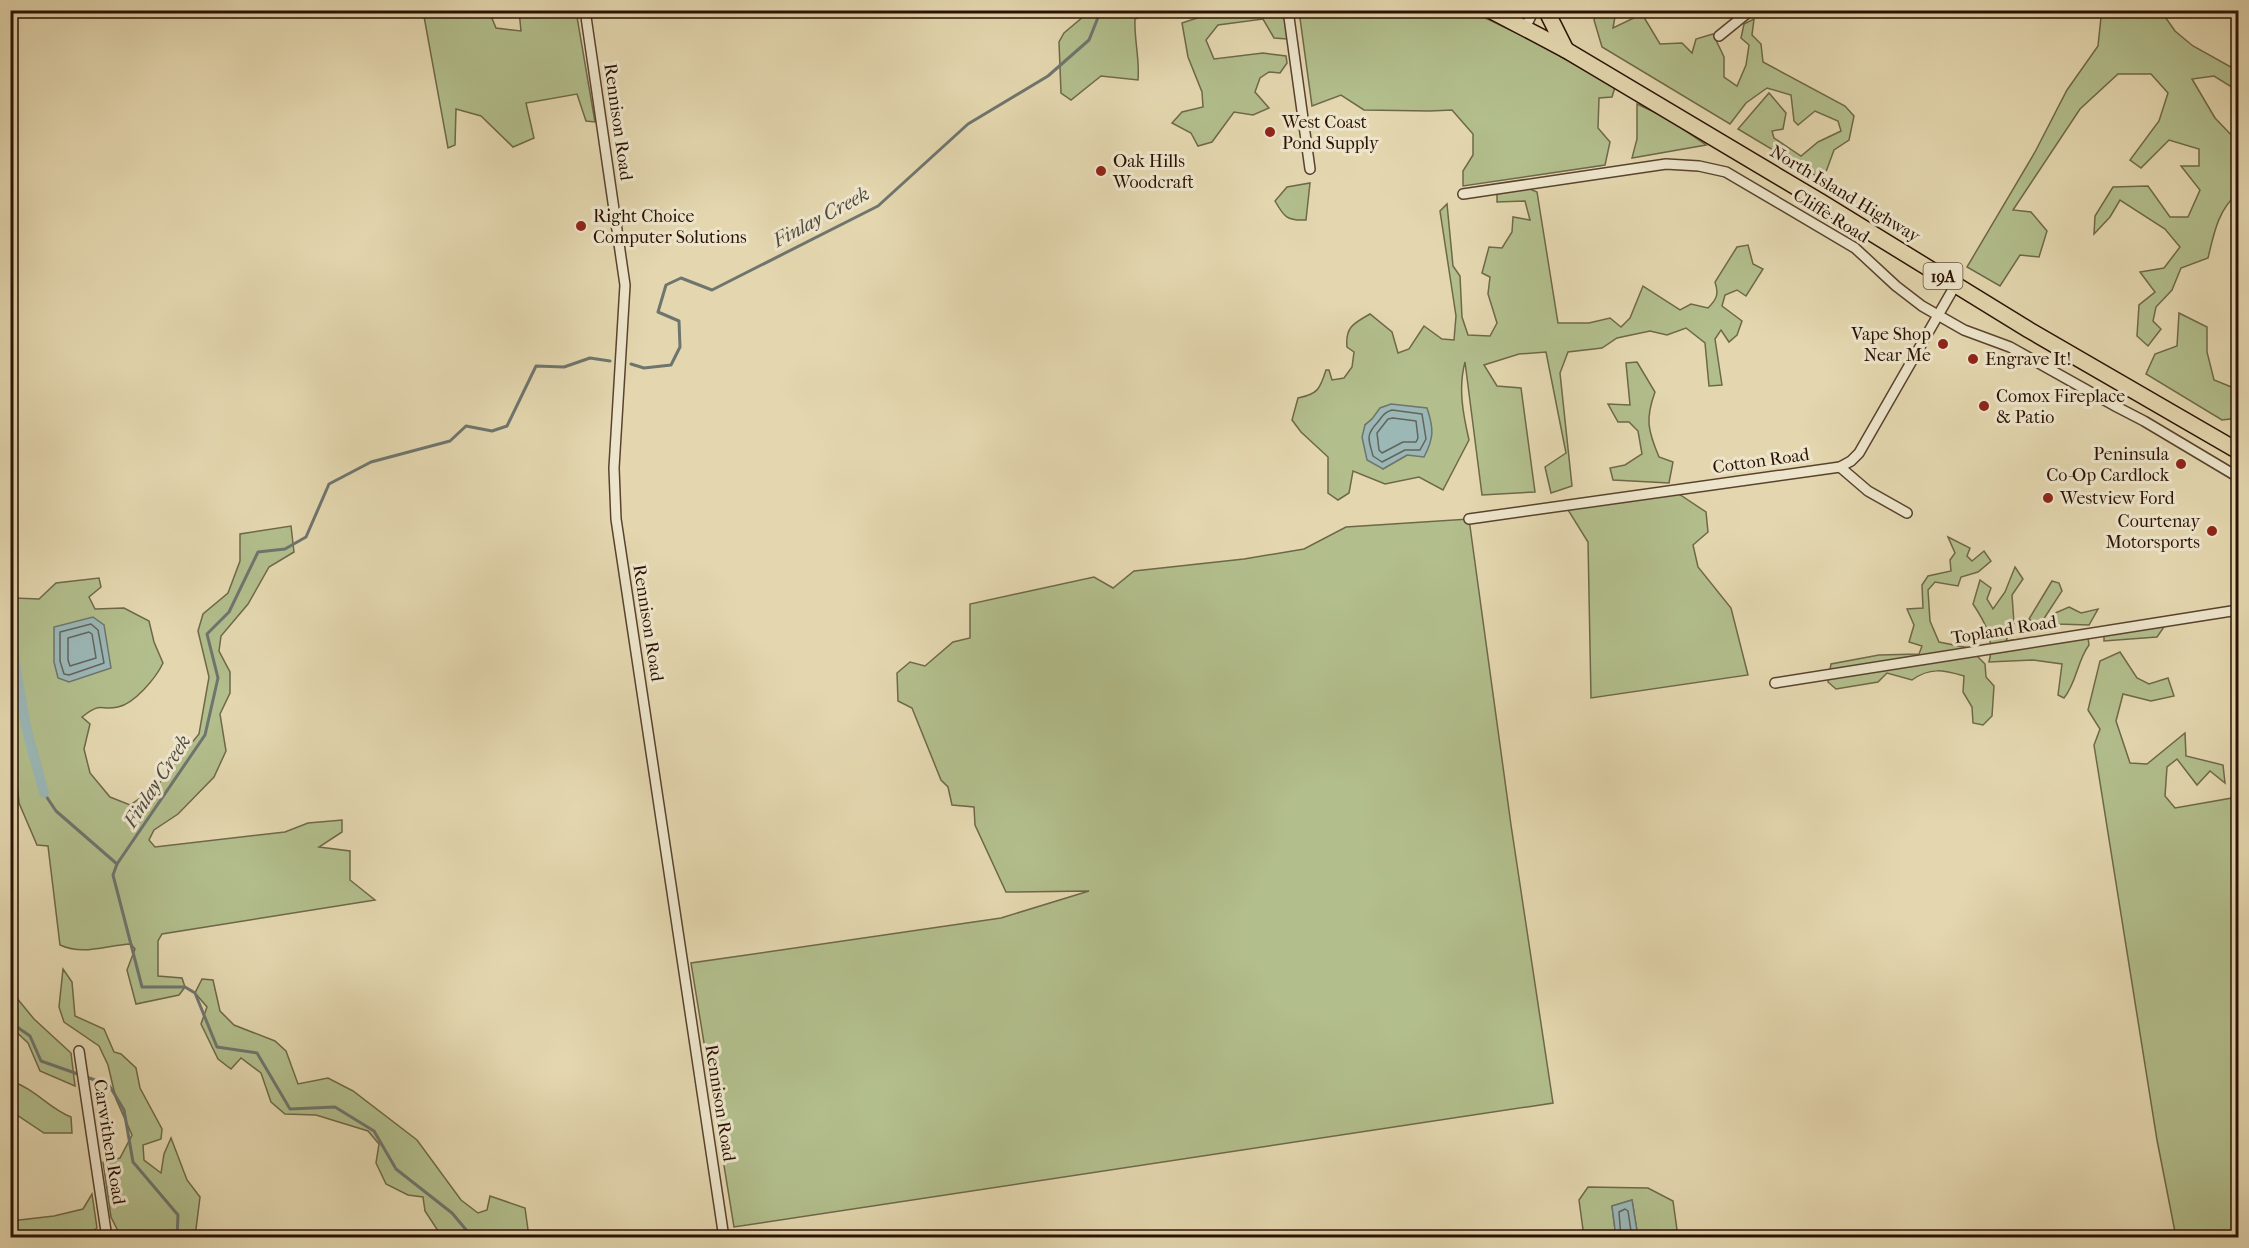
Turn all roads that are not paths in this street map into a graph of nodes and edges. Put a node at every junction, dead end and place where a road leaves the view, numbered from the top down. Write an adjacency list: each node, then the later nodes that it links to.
1 (585, 10): 25 (street, Rennison Road)
2 (1288, 10): 10 (street)
3 (1534, 10): 7 (street)
4 (1546, 10): 9 (main road)
5 (1751, 10): 8 (street)
6 (1496, 11): 7 (main road, North Island Highway / 19A)
7 (1525, 28): 9 (main road, North Island Highway / 19A)
8 (1719, 36)
9 (1566, 50): 12 (main road, North Island Highway / 19A)
10 (1310, 169)
11 (1463, 194): 13 (street, Cliffe Road)
12 (1956, 284): 13 (street); 15 (main road, North Island Highway / 19A)
13 (1938, 315): 17 (street); 18 (street, Cliffe Road)
14 (2238, 436): 15 (main road)
15 (2217, 438): 16 (main road, North Island Highway / 19A)
16 (2238, 451)
17 (1840, 467): 19 (street); 20 (street, Cotton Road)
18 (2238, 477)
19 (1907, 513)
20 (1469, 519)
21 (2238, 610): 22 (street, Topland Road)
22 (1775, 683)
23 (79, 1052): 24 (street, Carwithen Road)
24 (107, 1238)
25 (724, 1238)

